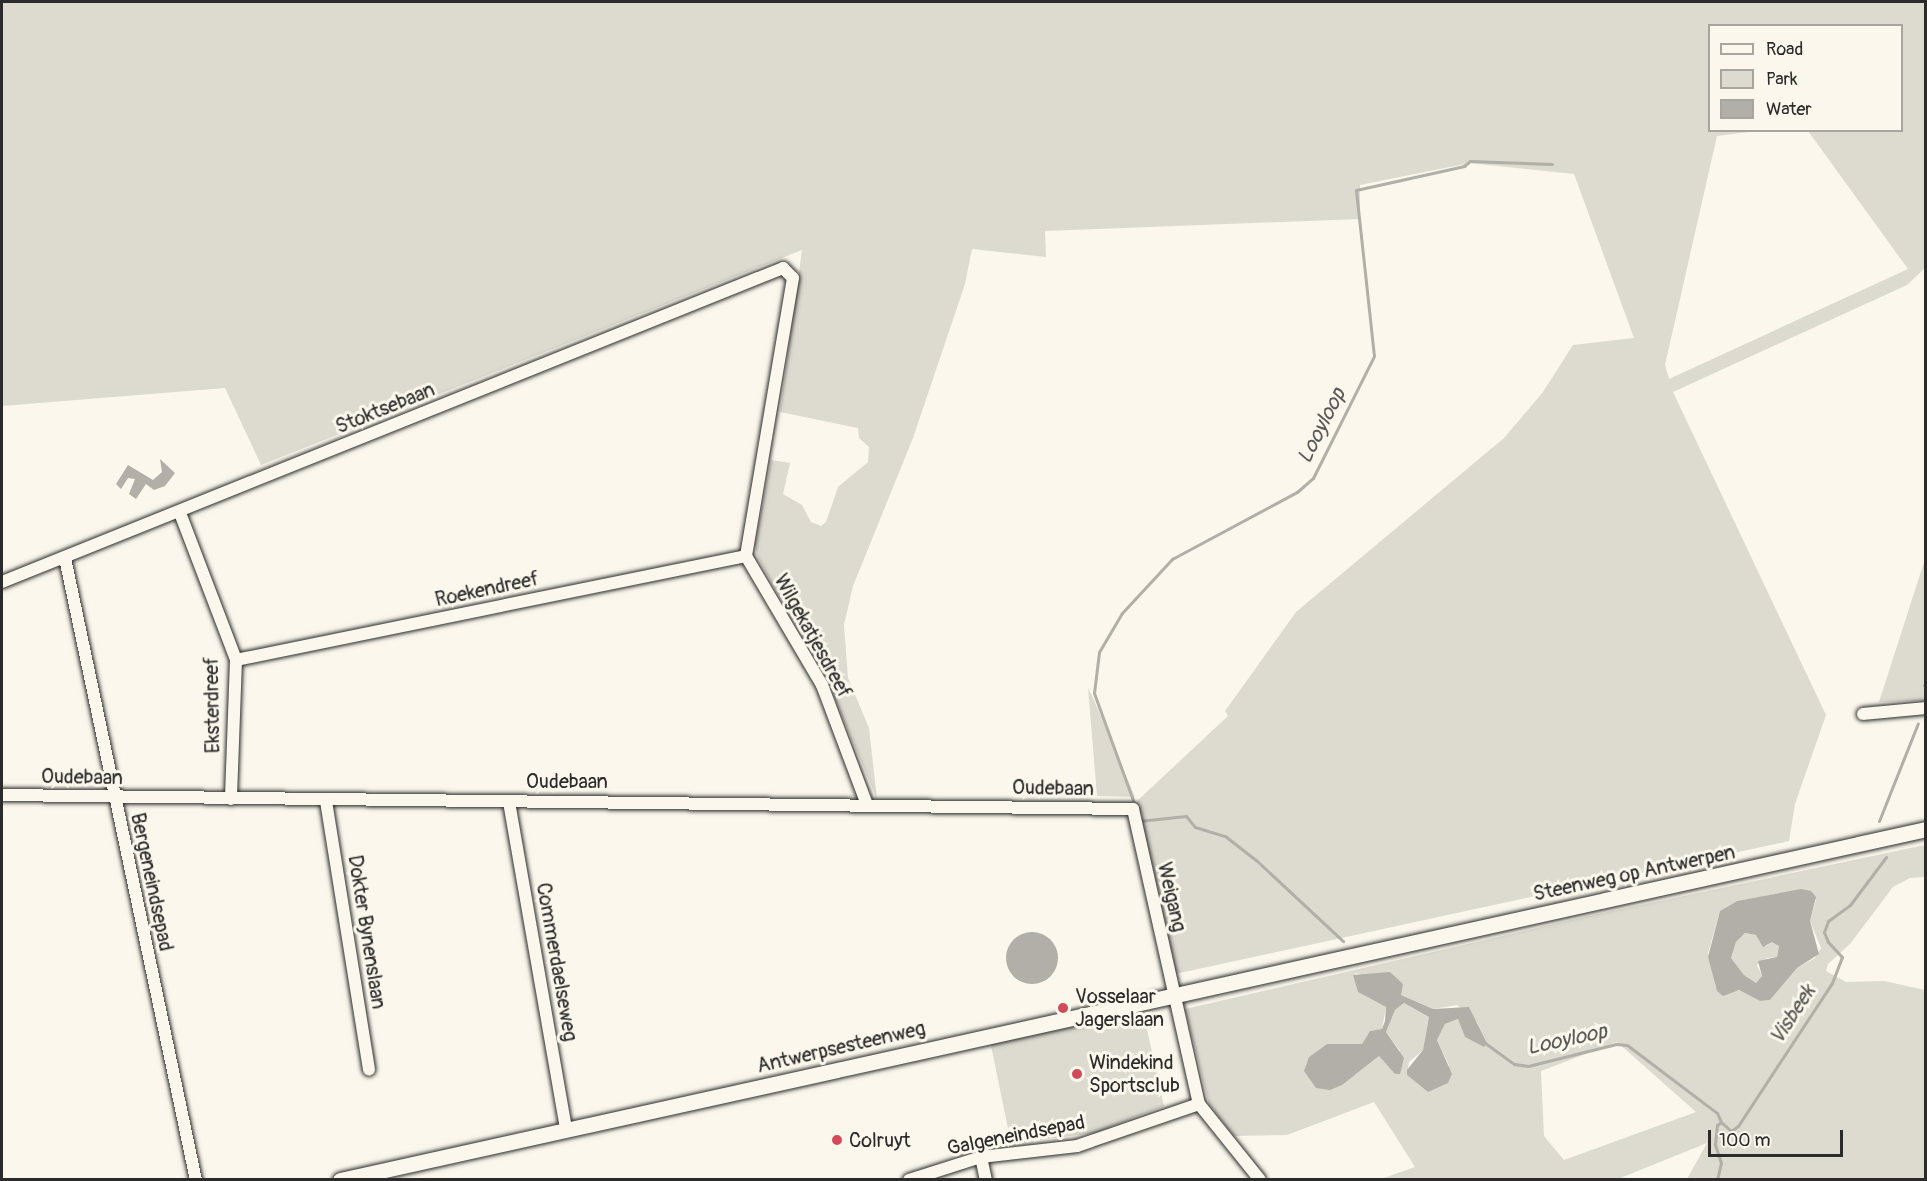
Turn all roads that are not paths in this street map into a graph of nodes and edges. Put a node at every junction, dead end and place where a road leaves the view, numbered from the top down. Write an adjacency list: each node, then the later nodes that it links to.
1 (180, 513): 2 (street, Stoktsebaan); 3 (street, Stoktsebaan); 5 (street, Eksterdreef)
2 (746, 556): 5 (street, Roekendreef); 13 (street, Wilgekatjesdreef)
3 (65, 558): 4 (street, Stoktsebaan); 9 (street, Bergeneindsepad)
4 (2, 582)
5 (236, 660): 10 (street, Eksterdreef)
6 (1926, 708): 7 (street)
7 (1863, 714)
8 (2, 795): 9 (street, Oudebaan)
9 (114, 798): 10 (street, Oudebaan); 22 (street, Bergeneindsepad)
10 (231, 799): 11 (street, Oudebaan)
11 (326, 801): 12 (street, Oudebaan); 18 (street, Dokter Bynenslaan)
12 (508, 802): 13 (street, Oudebaan); 20 (street, Commerdaelseweg)
13 (867, 805): 14 (street, Oudebaan)
14 (1133, 809): 17 (street, Weigang)
15 (1926, 829): 16 (main road, Steenweg op Antwerpen)
16 (1352, 956): 17 (main road, Antwerpsesteenweg)
17 (1174, 994): 19 (street, Weigang); 20 (main road, Antwerpsesteenweg)
18 (369, 1070)
19 (1199, 1104): 21 (street, Galgeneindsepad); 26 (street)
20 (566, 1129): 23 (main road, Antwerpsesteenweg)
21 (981, 1157): 24 (street, Galgeneindsepad); 25 (street)
22 (196, 1179)
23 (340, 1179)
24 (909, 1179)
25 (986, 1179)
26 (1260, 1179)

